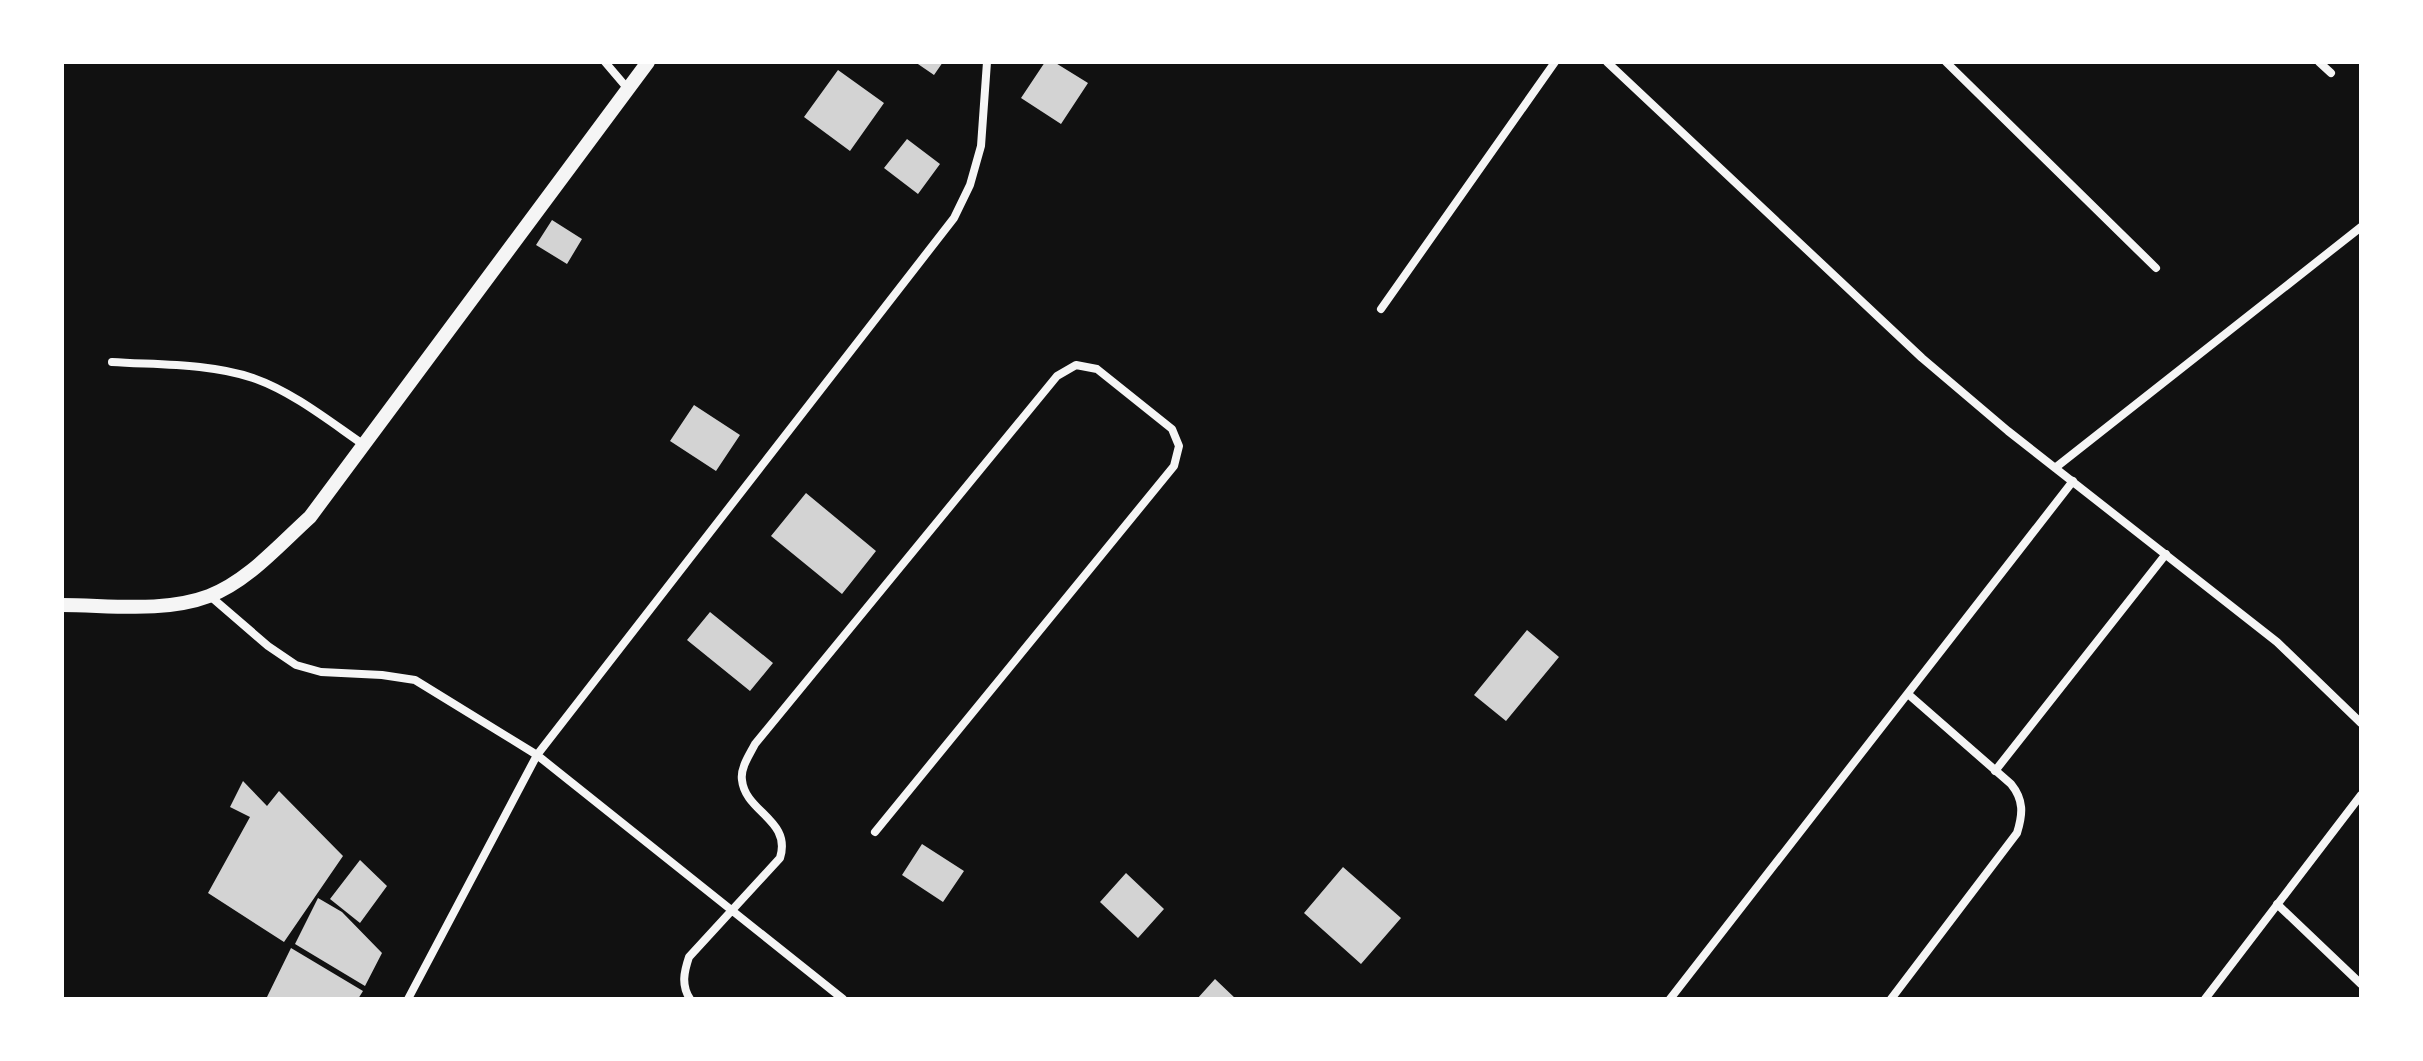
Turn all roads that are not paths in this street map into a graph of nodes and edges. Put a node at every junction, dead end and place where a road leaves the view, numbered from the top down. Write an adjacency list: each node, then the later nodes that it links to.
1 (605, 62): 9 (street)
2 (648, 62): 9 (street)
3 (987, 62): 22 (street)
4 (1555, 62): 12 (street)
5 (1607, 62): 15 (street)
6 (1946, 62): 11 (street)
7 (2319, 62): 8 (street)
8 (2331, 73)
9 (628, 89): 14 (street)
10 (2361, 227): 15 (street)
11 (2156, 268)
12 (1381, 309)
13 (112, 362): 14 (street)
14 (364, 445): 18 (street)
15 (2055, 468): 16 (street)
16 (2073, 481): 17 (street); 20 (street)
17 (2166, 554): 21 (street); 23 (street)
18 (210, 596): 19 (street); 22 (street)
19 (62, 605)
20 (1908, 694): 23 (street); 32 (street)
21 (2361, 723)
22 (537, 755): 27 (street); 29 (street)
23 (1995, 771): 33 (street)
24 (2361, 795): 26 (street)
25 (875, 832): 27 (street)
26 (2277, 904): 28 (street); 34 (street)
27 (731, 910): 30 (street); 31 (street)
28 (2361, 984)
29 (408, 999)
30 (690, 999)
31 (843, 999)
32 (1670, 999)
33 (1891, 999)
34 (2205, 999)

